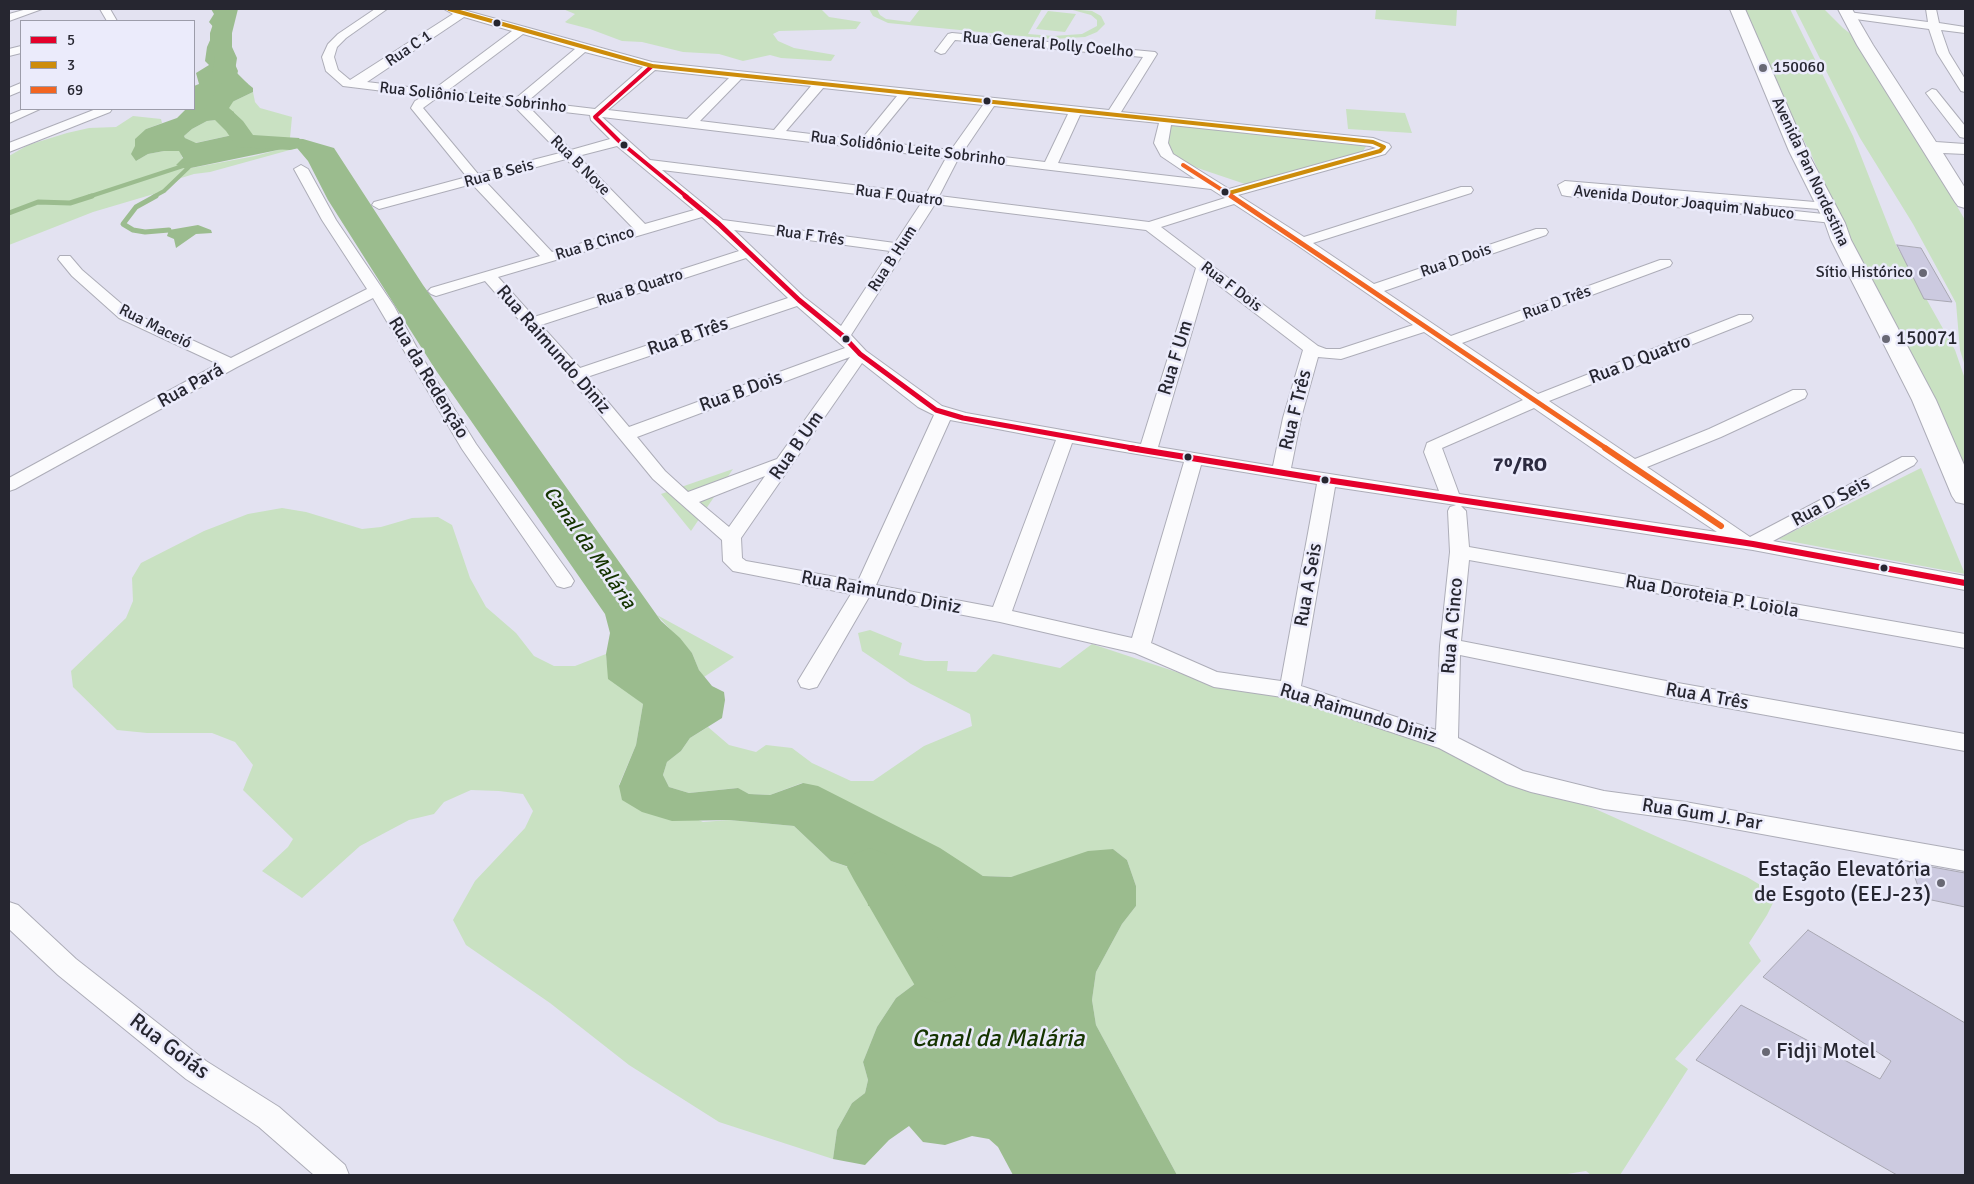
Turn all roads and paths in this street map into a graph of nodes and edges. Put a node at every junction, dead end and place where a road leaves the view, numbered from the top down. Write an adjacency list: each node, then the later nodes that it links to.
1 (37, 9): 9 (street)
2 (382, 9): 18 (street)
3 (448, 9): 8 (street)
4 (1830, 9): 13 (highway)
5 (1932, 9): 10 (street)
6 (1738, 10): 52 (highway, Avenida Pan Nordestina)
7 (1847, 12): 10 (street); 13 (highway)
8 (462, 13): 11 (street); 18 (street, Rua C 1)
9 (9, 18)
10 (1934, 27): 12 (street); 21 (street)
11 (521, 30): 14 (street); 22 (street)
12 (1965, 30)
13 (1865, 45): 37 (highway)
14 (583, 48): 16 (street); 23 (street)
15 (941, 51): 29 (street, Rua General Polly Coelho)
16 (652, 66): 17 (street); 28 (street)
17 (738, 75): 19 (street); 32 (street)
18 (351, 83): 22 (street, Rua Soliônio Leite Sobrinho)
19 (820, 84): 20 (street); 33 (street)
20 (906, 93): 24 (street); 36 (street)
21 (1958, 93): 34 (street)
22 (436, 94): 23 (street, Rua Soliônio Leite Sobrinho); 45 (street)
23 (518, 102): 28 (street, Rua Soliônio Leite Sobrinho); 40 (street, Rua B Nove)
24 (990, 103): 27 (street); 41 (street, Rua B Hum)
25 (31, 110): 30 (street)
26 (104, 110): 38 (street)
27 (1076, 111): 29 (street); 43 (street)
28 (598, 112): 32 (street, Rua Solidônio Leite Sobrinho); 35 (street)
29 (1113, 114): 31 (street)
30 (9, 118)
31 (1166, 120): 47 (street); 47 (street)
32 (691, 123): 33 (street, Rua Solidônio Leite Sobrinho)
33 (777, 134): 36 (street, Rua Solidônio Leite Sobrinho)
34 (1965, 134)
35 (619, 141): 40 (street, Rua B Seis); 42 (street)
36 (864, 144): 41 (street, Rua Solidônio Leite Sobrinho)
37 (1930, 147): 39 (highway); 49 (highway)
38 (9, 148)
39 (1965, 149)
40 (568, 154): 45 (street, Rua B Seis); 55 (street, Rua B Nove)
41 (954, 155): 43 (street, Rua Solidônio Leite Sobrinho); 48 (street, Rua B Hum)
42 (648, 164): 48 (street, Rua F Quatro); 51 (street)
43 (1050, 166): 47 (street, Rua Solidônio Leite Sobrinho)
44 (301, 169): 65 (street, Rua da Redenção)
45 (476, 180): 50 (street, Rua B Seis); 61 (street)
46 (1466, 190): 57 (street)
47 (1228, 193): 54 (street); 57 (street)
48 (930, 200): 54 (street, Rua F Quatro); 58 (street, Rua B Hum)
49 (1965, 202)
50 (378, 205)
51 (702, 212): 53 (street); 55 (street, Rua B Cinco)
52 (1830, 213): 52 (street, Avenida Doutor Joaquim Nabuco); 91 (highway, Avenida Pan Nordestina)
53 (719, 224): 58 (street, Rua F Três); 59 (street)
54 (1150, 226): 63 (street, Rua F Dois)
55 (642, 229): 61 (street, Rua B Cinco)
56 (1541, 232): 66 (street, Rua D Dois)
57 (1302, 242): 66 (street)
58 (900, 248): 72 (street, Rua B Hum)
59 (750, 252): 68 (street); 70 (street, Rua B Quatro)
60 (65, 258): 76 (street, Rua Maceió)
61 (550, 258): 64 (street, Rua B Cinco)
62 (1665, 263): 73 (street, Rua D Três)
63 (1204, 266): 74 (street, Rua F Dois); 83 (street, Rua F Um)
64 (489, 276): 67 (street, Rua Raimundo Diniz); 70 (street, Rua Raimundo Diniz)
65 (376, 290): 76 (street, Rua Pará); 97 (street, Rua da Redenção)
66 (1372, 290): 71 (street)
67 (436, 291)
68 (799, 300): 72 (street); 77 (street, Rua B Três)
69 (1745, 318): 79 (street, Rua D Quatro)
70 (530, 323): 77 (street, Rua Raimundo Diniz)
71 (1425, 326): 73 (street); 74 (street)
72 (844, 336): 75 (street)
73 (1449, 342): 79 (street)
74 (1312, 349): 88 (street, Rua F Três)
75 (858, 351): 80 (street); 81 (street, Rua B Dois); 86 (street, Rua B Um)
76 (231, 364): 90 (street, Rua Pará)
77 (577, 375): 81 (street, Rua Raimundo Diniz)
78 (1799, 394): 87 (street)
79 (1535, 400): 87 (street); 93 (street, Rua D Quatro)
80 (944, 413): 82 (street); 99 (street)
81 (625, 435): 92 (street, Rua Raimundo Diniz)
82 (1066, 437): 83 (street); 100 (street)
83 (1148, 450): 84 (street)
84 (1194, 458): 88 (street); 103 (street)
85 (1908, 461): 95 (street, Rua D Seis)
86 (786, 462): 92 (street); 94 (street, Rua B Um)
87 (1631, 467): 95 (street)
88 (1281, 471): 89 (street)
89 (1328, 480): 93 (street); 105 (street, Rua A Seis)
90 (10, 483)
91 (1965, 496)
92 (685, 500): 94 (street, Rua Raimundo Diniz)
93 (1454, 504): 95 (street); 96 (street, Rua A Cinco)
94 (731, 538): 99 (street, Rua Raimundo Diniz)
95 (1749, 543): 98 (street)
96 (1460, 552): 101 (street, Rua Doroteia P. Loiola); 102 (street, Rua A Cinco)
97 (564, 581)
98 (1965, 583)
99 (864, 589): 100 (street, Rua Raimundo Diniz); 104 (street)
100 (1000, 615): 103 (street, Rua Raimundo Diniz)
101 (1965, 641)
102 (1450, 646): 106 (street, Rua A Cinco); 107 (street, Rua A Três)
103 (1140, 647): 105 (street, Rua Raimundo Diniz)
104 (809, 681)
105 (1290, 690): 106 (street, Rua Raimundo Diniz)
106 (1447, 742): 108 (street, Rua Gum J. Par)
107 (1965, 743)
108 (1965, 861)
109 (9, 913): 110 (street, Rua Goiás)
110 (335, 1175)

